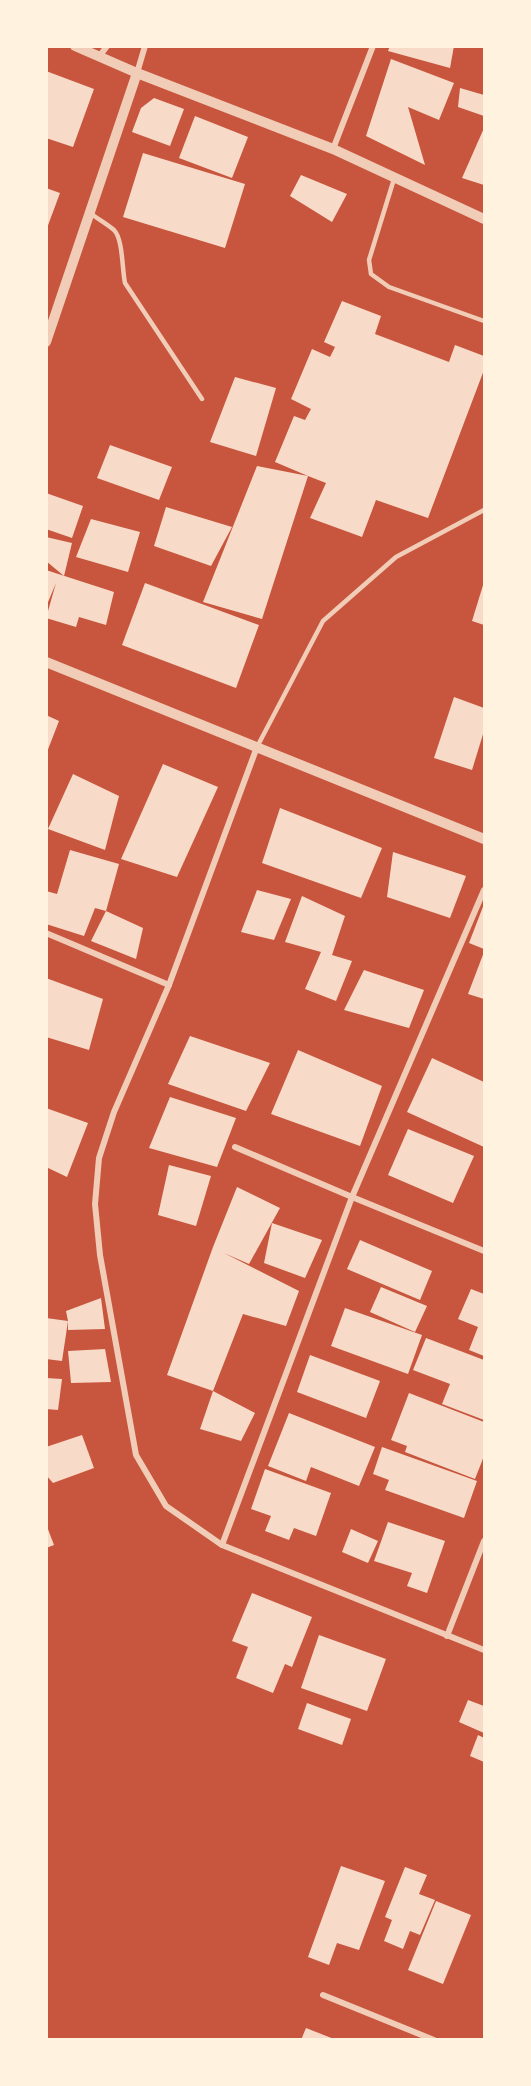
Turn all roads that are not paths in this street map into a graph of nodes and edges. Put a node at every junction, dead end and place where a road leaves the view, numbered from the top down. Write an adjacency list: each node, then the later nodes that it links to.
1 (75, 46): 5 (street)
2 (107, 46): 5 (street)
3 (145, 46): 6 (street)
4 (373, 46): 7 (street)
5 (99, 57): 6 (street)
6 (137, 73): 7 (street); 9 (street)
7 (333, 149): 8 (street)
8 (394, 177): 10 (street); 11 (lane)
9 (90, 213): 12 (street); 13 (lane)
10 (484, 219)
11 (484, 321)
12 (46, 342)
13 (202, 399)
14 (484, 510): 16 (lane)
15 (46, 662): 16 (street)
16 (257, 747): 17 (street); 20 (street)
17 (484, 839)
18 (484, 890): 22 (street)
19 (46, 933): 20 (street)
20 (169, 985): 25 (street)
21 (235, 1147): 22 (street)
22 (352, 1197): 23 (street); 25 (street)
23 (484, 1251)
24 (484, 1541): 26 (street)
25 (222, 1545): 26 (street)
26 (447, 1635): 27 (street)
27 (484, 1650)
28 (323, 1995): 29 (street)
29 (434, 2040)

